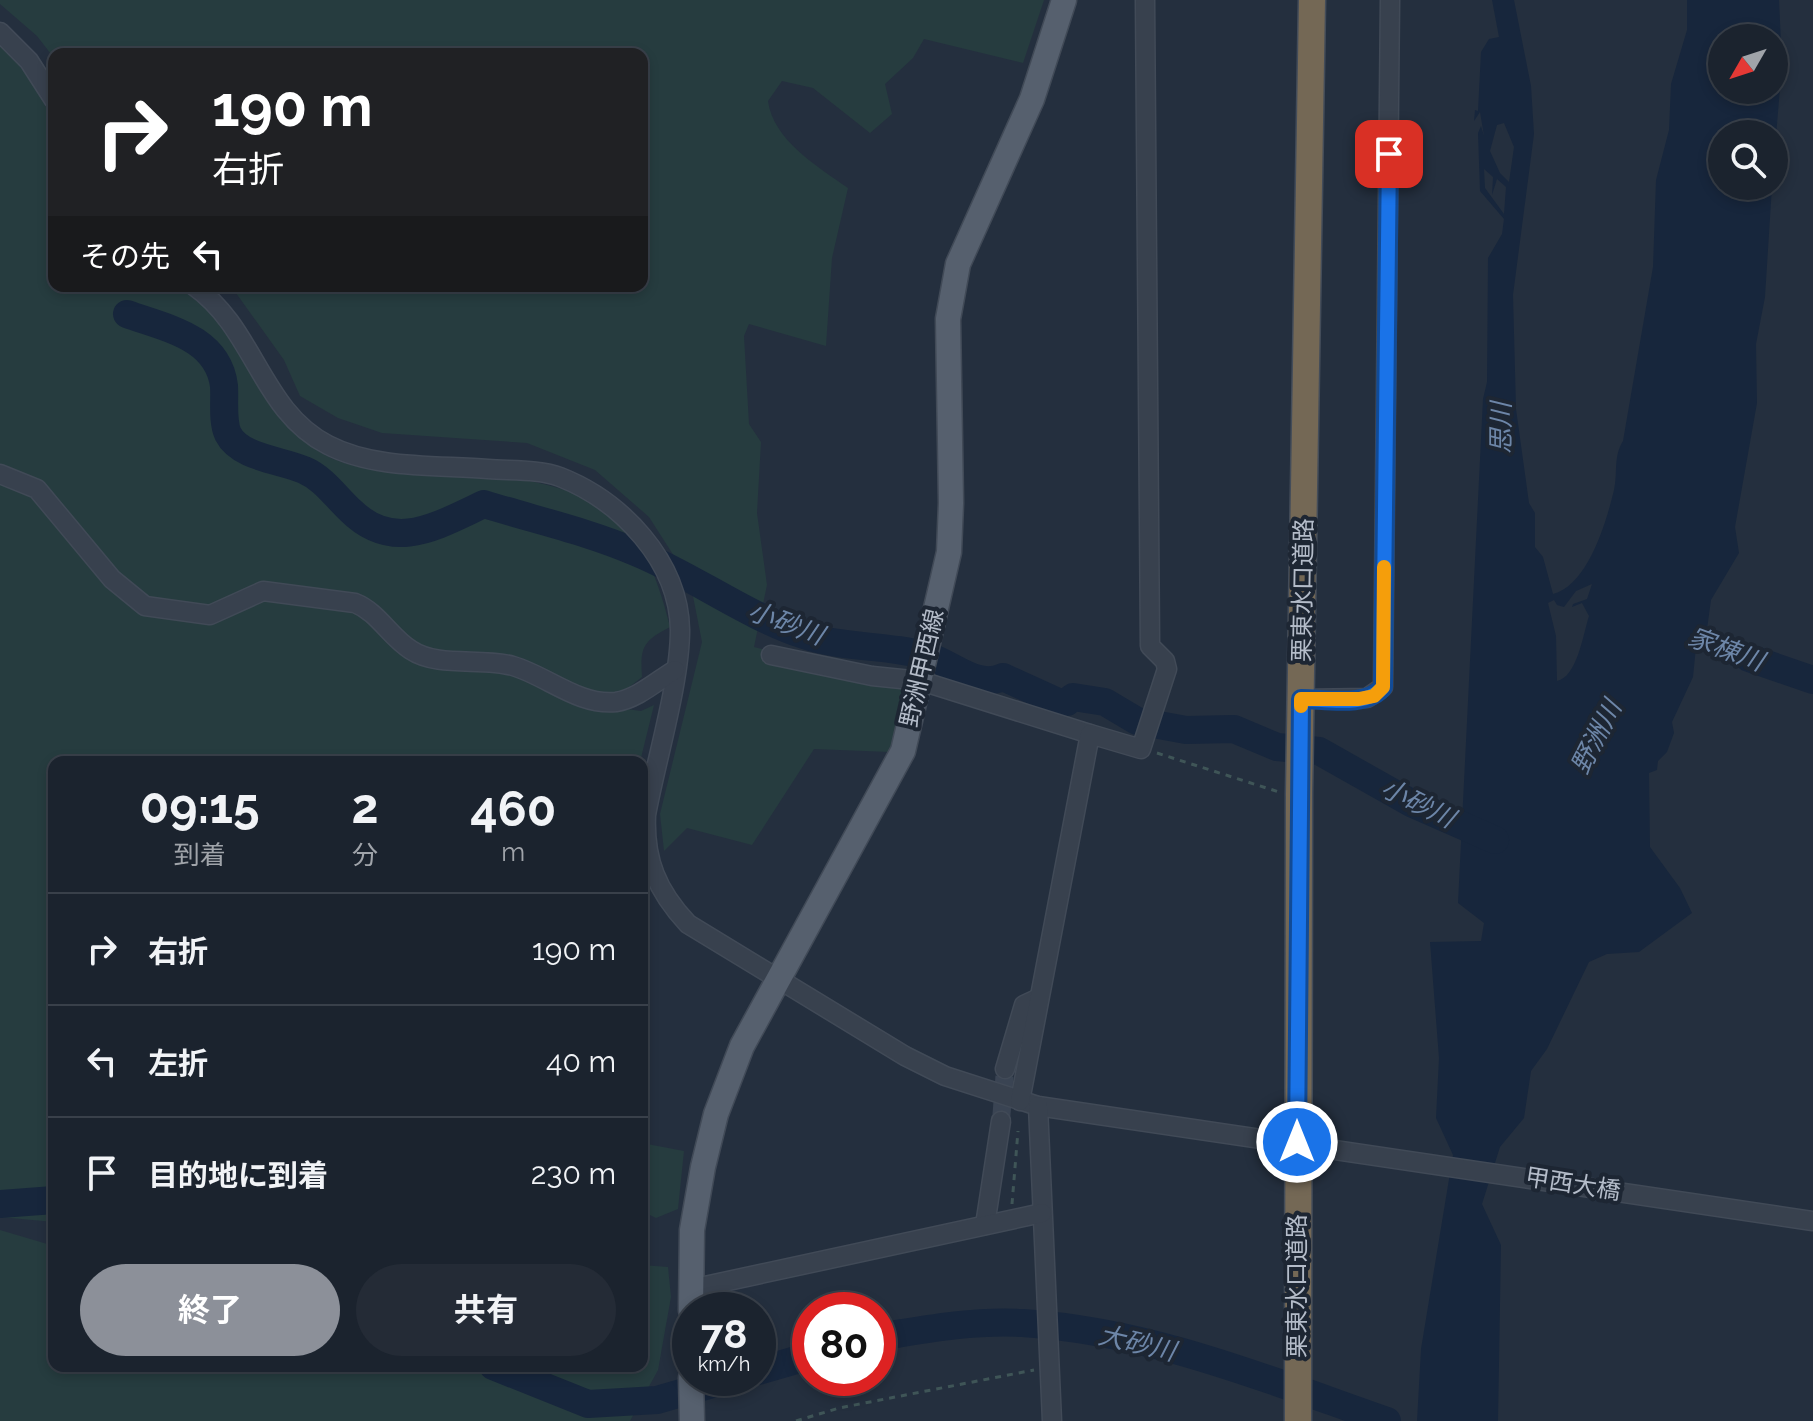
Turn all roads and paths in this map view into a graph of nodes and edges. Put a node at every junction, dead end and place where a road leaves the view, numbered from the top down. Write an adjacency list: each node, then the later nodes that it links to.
1 (1064, 0): 10 (main road, 野洲甲西線)
2 (1145, 0): 14 (street)
3 (1312, 0): 12 (highway, 栗東水口道路)
4 (1390, 0): 12 (street)
5 (0, 32): 6 (street)
6 (48, 91)
7 (200, 292): 11 (street, 甲西大橋)
8 (0, 474): 11 (street)
9 (771, 655): 10 (street)
10 (925, 663): 13 (street); 18 (main road, 野洲甲西線)
11 (675, 670): 16 (street, 甲西大橋)
12 (1301, 699): 15 (highway, 栗東水口道路)
13 (1090, 734): 14 (street); 19 (street)
14 (1144, 740): 15 (path)
15 (1290, 794): 23 (highway, 栗東水口道路)
16 (648, 805)
17 (648, 848): 18 (street, 甲西大橋)
18 (780, 979): 21 (street, 甲西大橋); 28 (main road, 野洲甲西線)
19 (1039, 998): 20 (street); 21 (street)
20 (1005, 1069)
21 (1029, 1103): 23 (street, 甲西大橋); 24 (street); 25 (path)
22 (1001, 1121): 27 (street)
23 (1297, 1142): 26 (street, 甲西大橋); 35 (highway, 栗東水口道路)
24 (1042, 1213): 25 (street); 30 (street)
25 (1011, 1219): 27 (street)
26 (1813, 1221)
27 (985, 1225): 29 (street)
28 (691, 1292)
29 (722, 1292)
30 (1052, 1367): 33 (path); 34 (street)
31 (691, 1396): 32 (main road)
32 (692, 1421)
33 (796, 1421)
34 (1052, 1421)
35 (1298, 1421)

